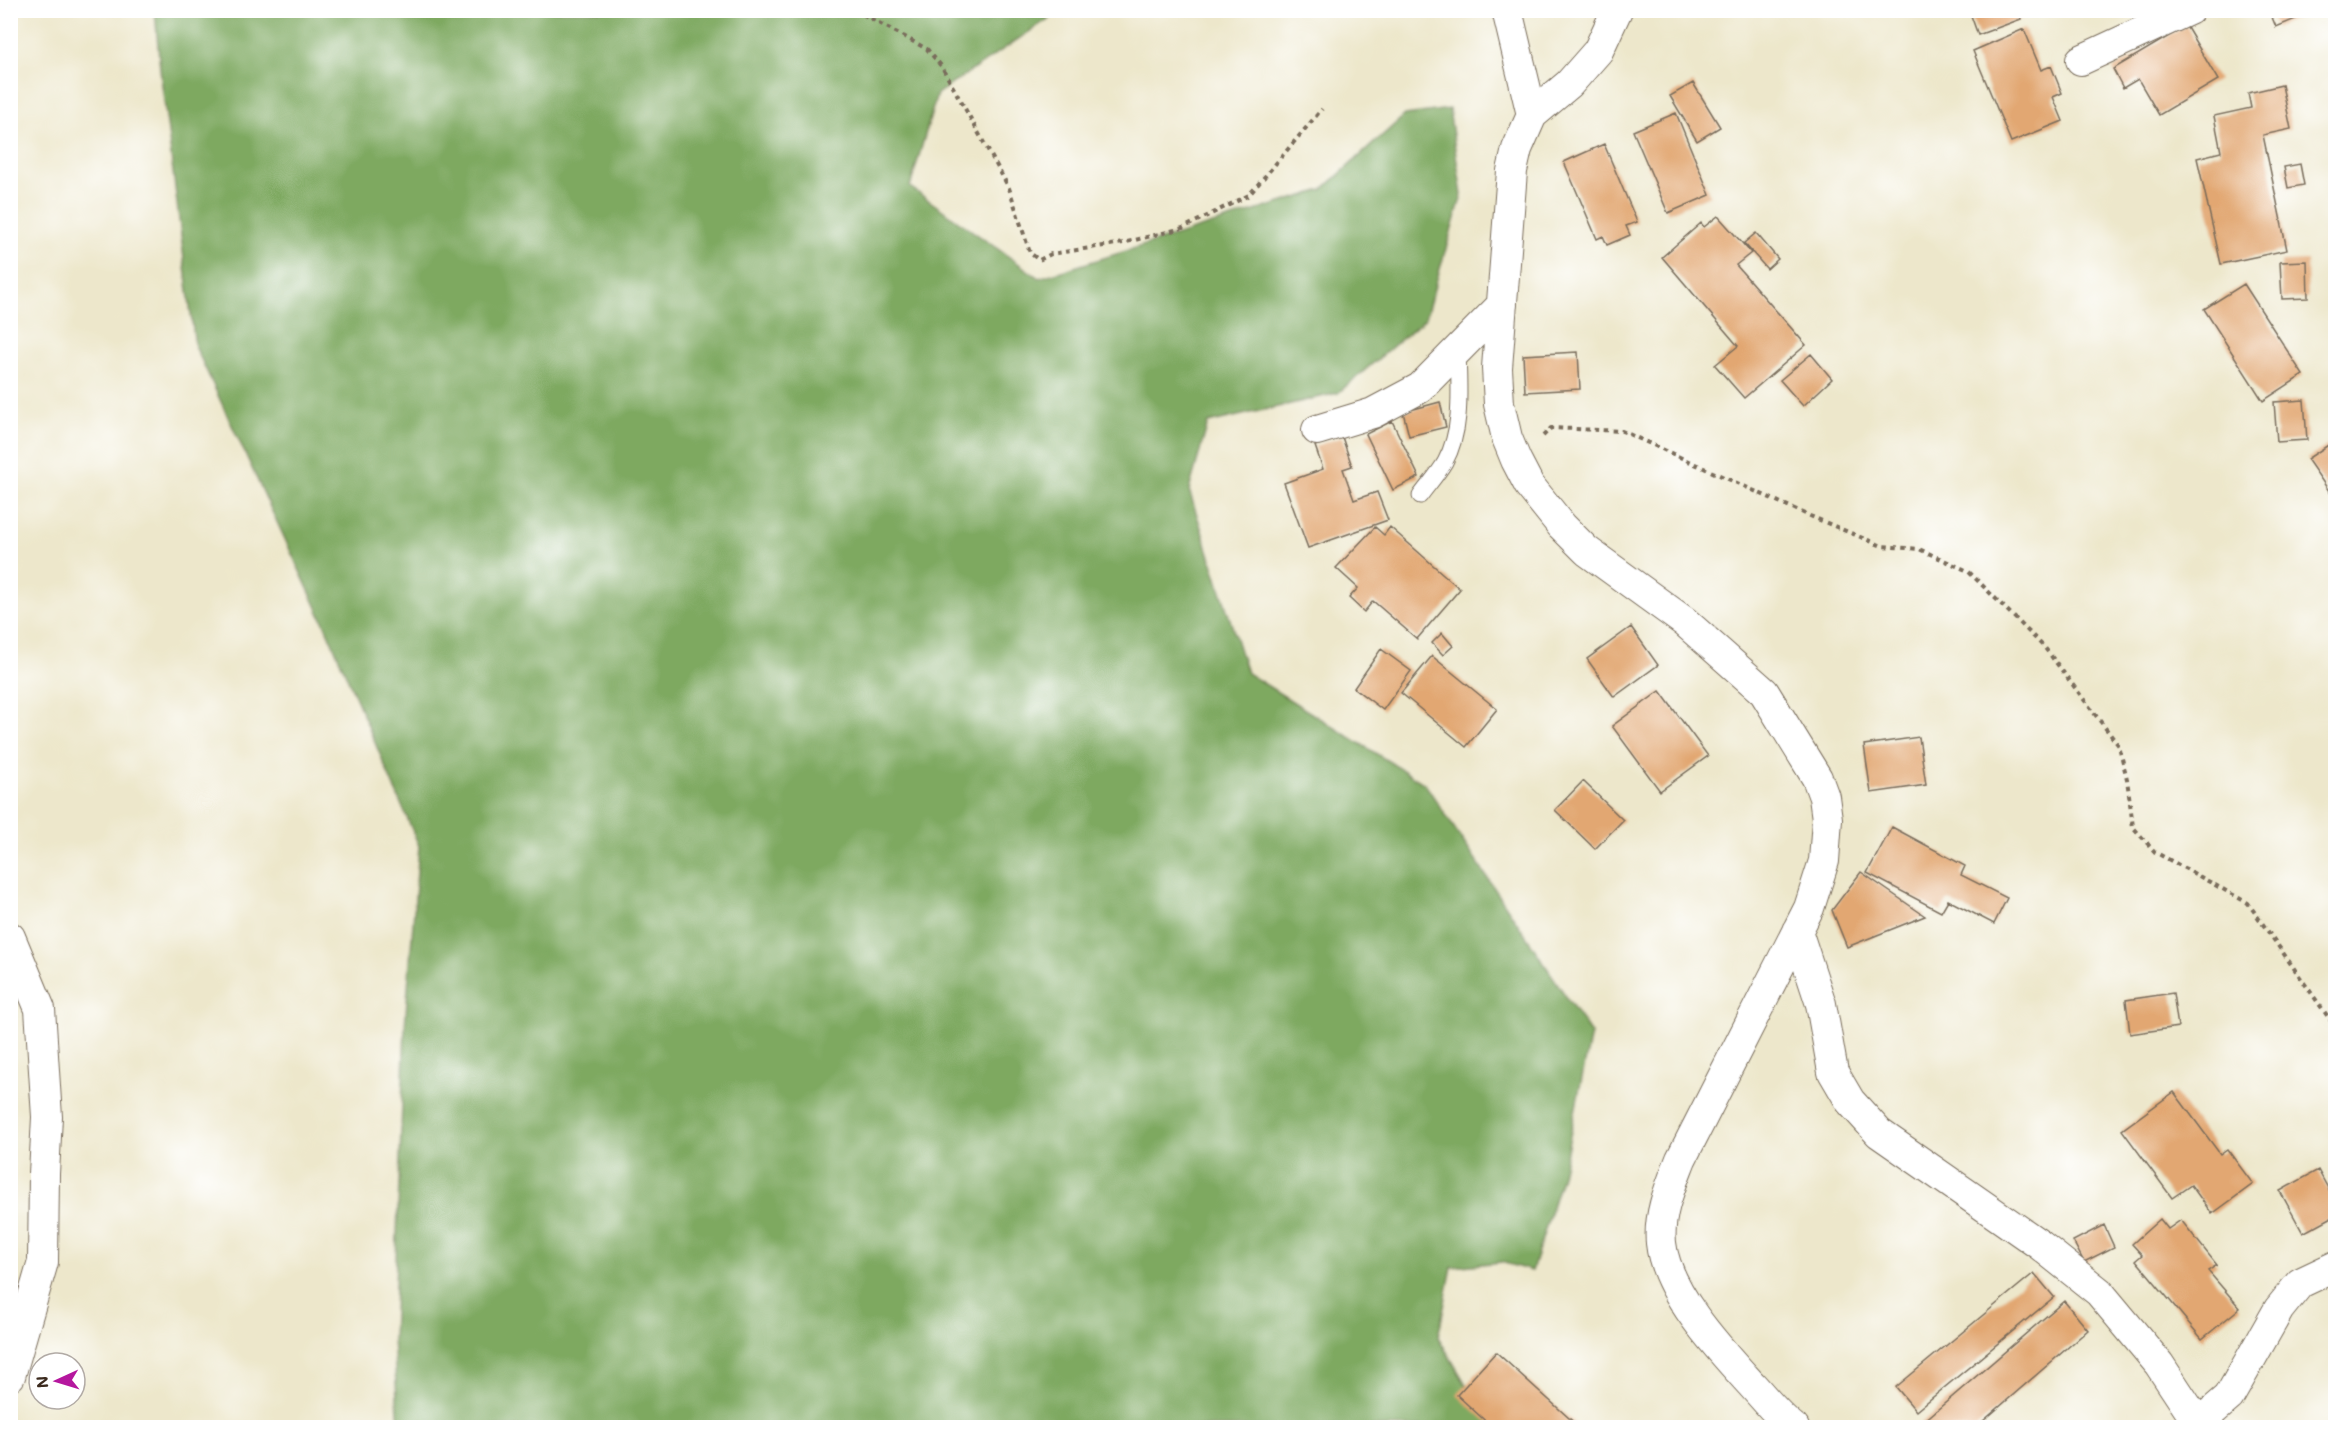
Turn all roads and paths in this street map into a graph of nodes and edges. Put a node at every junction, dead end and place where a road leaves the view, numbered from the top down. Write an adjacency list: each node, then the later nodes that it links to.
1 (855, 10): 6 (path)
2 (1507, 10): 7 (street)
3 (1617, 10): 7 (street)
4 (2189, 10): 5 (street)
5 (2081, 60)
6 (1323, 109)
7 (1532, 115): 8 (street)
8 (1502, 305): 9 (street); 11 (street)
9 (1458, 349): 10 (street); 12 (lane)
10 (1317, 430)
11 (1516, 460): 13 (street); 15 (path)
12 (1420, 496)
13 (1797, 931): 18 (street); 19 (street)
14 (10, 937): 17 (street)
15 (2336, 1023)
16 (2336, 1266): 18 (street)
17 (10, 1376)
18 (2195, 1425)
19 (1794, 1428)

